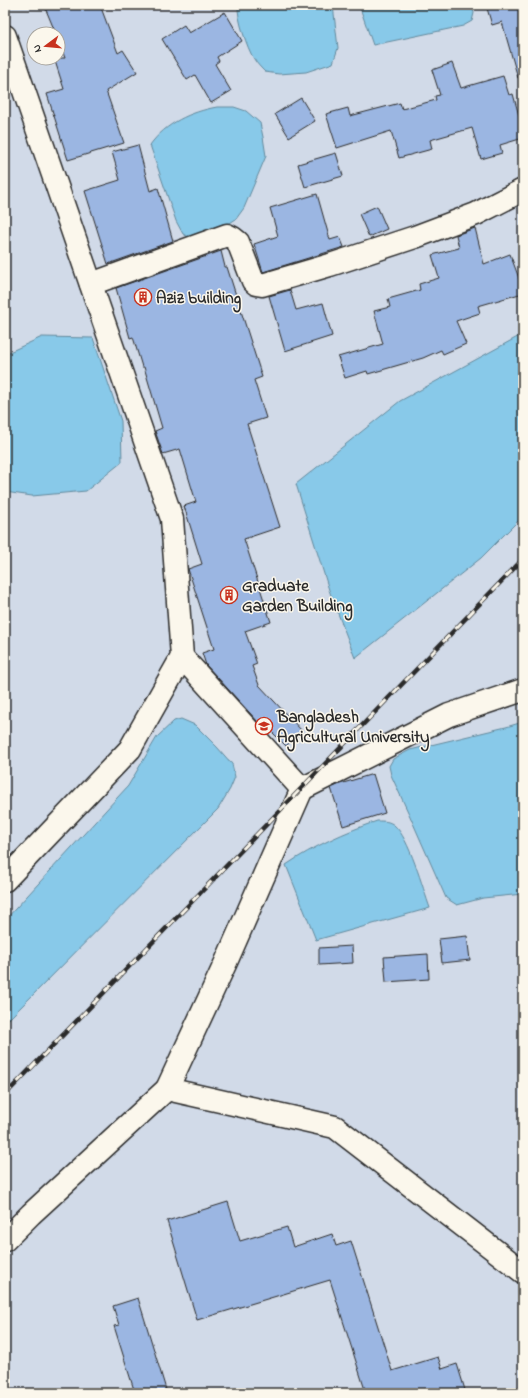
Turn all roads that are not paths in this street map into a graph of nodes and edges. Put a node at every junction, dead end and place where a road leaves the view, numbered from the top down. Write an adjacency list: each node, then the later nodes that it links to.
1 (5, 36): 3 (street)
2 (523, 190): 3 (street)
3 (91, 284): 4 (street)
4 (182, 657): 6 (street); 7 (street)
5 (523, 690): 6 (street)
6 (302, 789): 8 (street)
7 (5, 880)
8 (168, 1089): 9 (street); 10 (street)
9 (5, 1240)
10 (523, 1272)

